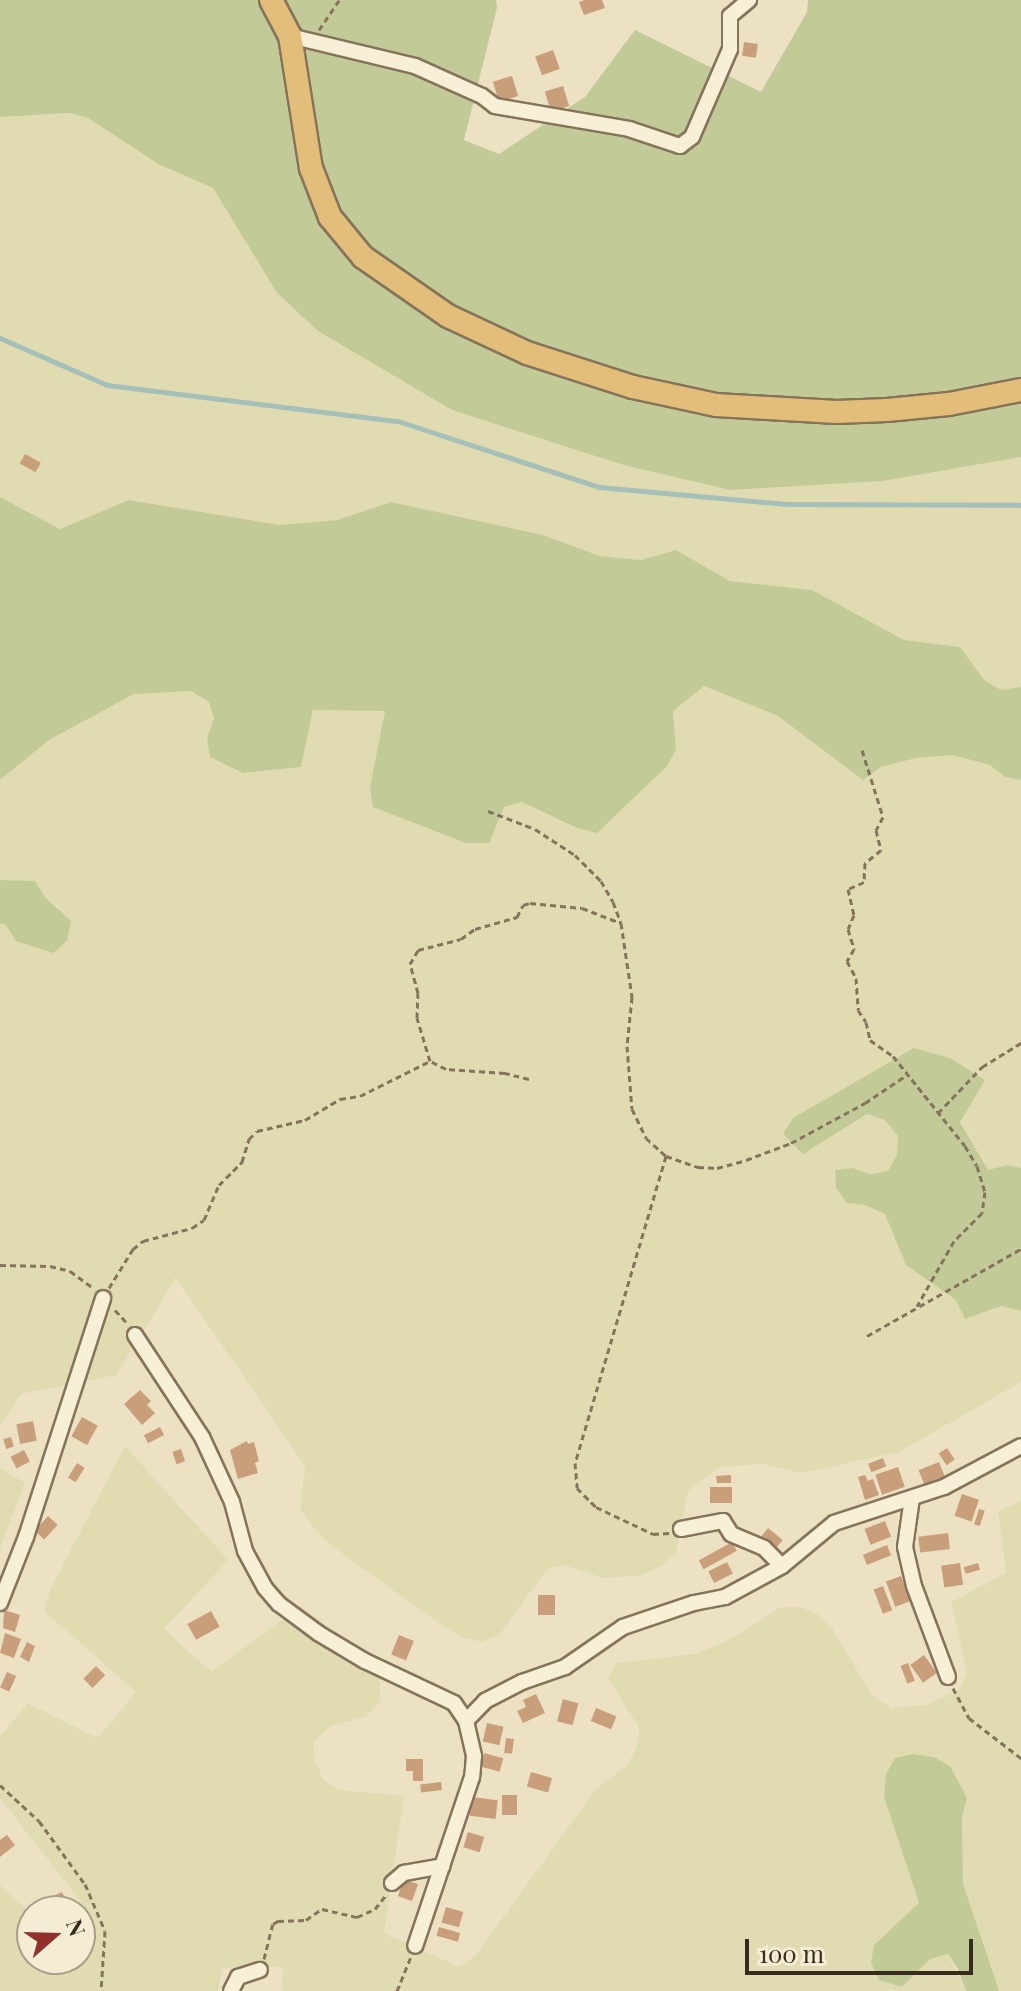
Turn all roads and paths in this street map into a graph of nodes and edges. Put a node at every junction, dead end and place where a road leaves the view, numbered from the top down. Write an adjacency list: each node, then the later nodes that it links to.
1 (271, 0): 4 (highway)
2 (339, 0): 4 (path)
3 (749, 0): 4 (street)
4 (301, 38): 5 (highway)
5 (1021, 390)
6 (862, 750): 11 (path)
7 (488, 811): 8 (path)
8 (621, 923): 10 (path); 14 (path)
9 (1021, 1043): 13 (path)
10 (430, 1061): 12 (path); 17 (path)
11 (908, 1074): 13 (path); 14 (path)
12 (529, 1079)
13 (938, 1113): 18 (path)
14 (666, 1156): 23 (path)
15 (1021, 1249): 18 (path)
16 (0, 1265): 17 (path)
17 (103, 1298): 19 (path); 25 (street)
18 (917, 1306): 20 (path)
19 (135, 1335): 27 (street)
20 (867, 1336)
21 (1021, 1446): 22 (street)
22 (912, 1498): 24 (street); 26 (street)
23 (681, 1529): 24 (street)
24 (782, 1566): 27 (street)
25 (0, 1603)
26 (948, 1677): 28 (path)
27 (466, 1721): 30 (street)
28 (1021, 1758)
29 (0, 1785): 34 (path)
30 (442, 1866): 31 (street); 32 (street)
31 (392, 1883): 33 (path)
32 (415, 1946): 36 (path)
33 (260, 1970): 35 (street)
34 (101, 1991)
35 (231, 1991)
36 (397, 1991)

